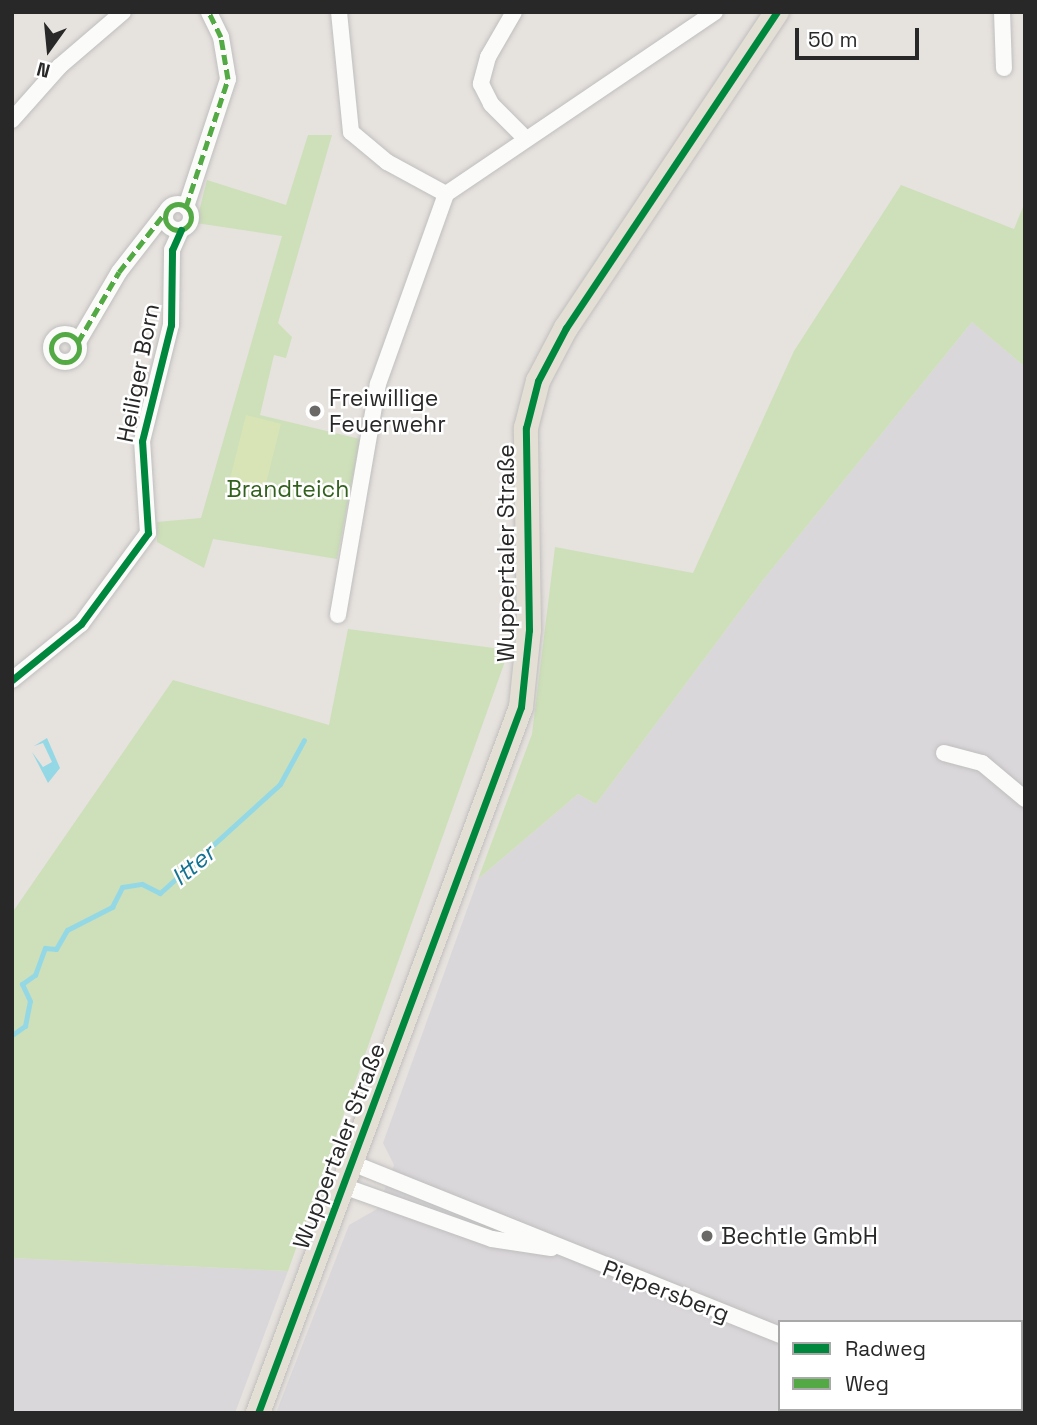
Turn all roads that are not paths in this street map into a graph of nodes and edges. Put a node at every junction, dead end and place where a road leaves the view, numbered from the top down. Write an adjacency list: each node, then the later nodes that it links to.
1 (123, 12): 9 (street)
2 (209, 12): 12 (street, Heiliger Born)
3 (339, 12): 11 (street)
4 (514, 12): 10 (street)
5 (715, 12): 10 (street)
6 (777, 12): 20 (main road, Wuppertaler Straße)
7 (1002, 12): 8 (street)
8 (1003, 68)
9 (13, 118)
10 (526, 139): 11 (street)
11 (446, 194): 16 (street)
12 (186, 207): 13 (street); 14 (street, Heiliger Born)
13 (165, 213): 14 (street); 15 (street, Heiliger Born)
14 (181, 230): 17 (street, Heiliger Born)
15 (78, 342)
16 (338, 615)
17 (12, 680)
18 (944, 753): 19 (street)
19 (1025, 799)
20 (348, 1174): 21 (street, Piepersberg); 21 (street, Piepersberg); 23 (main road, Wuppertaler Straße)
21 (552, 1248): 22 (street, Piepersberg)
22 (778, 1334)
23 (258, 1413)

